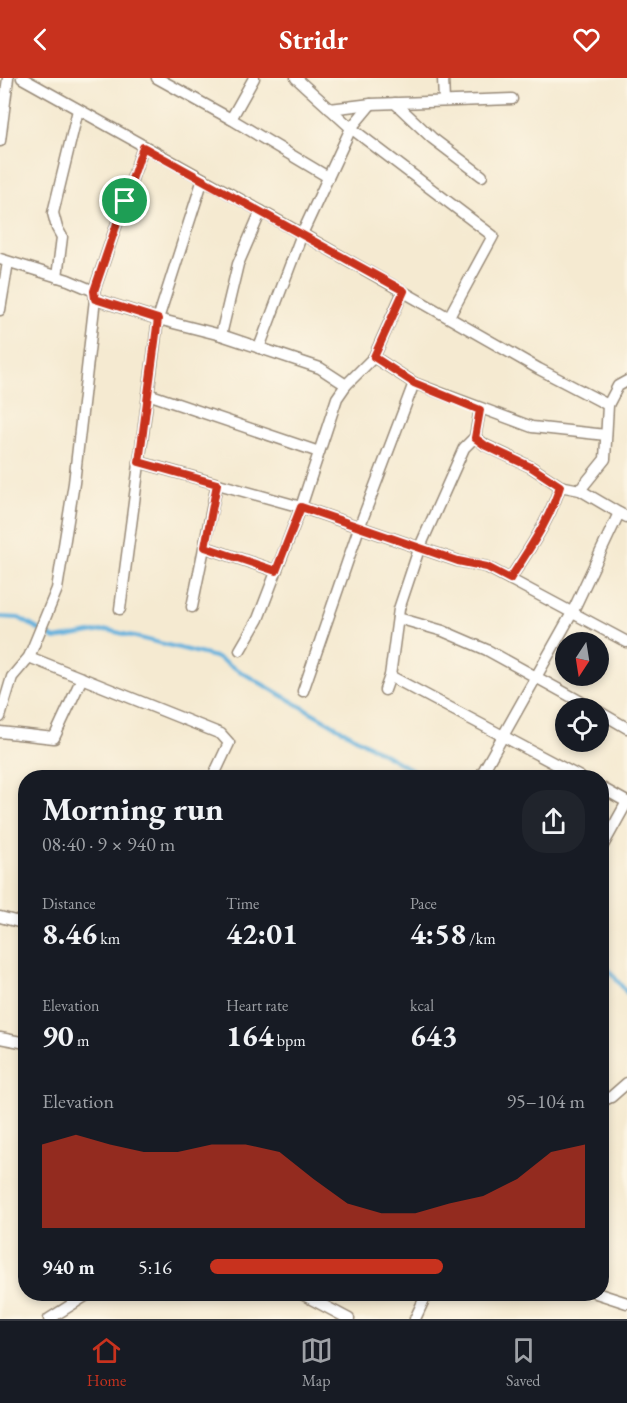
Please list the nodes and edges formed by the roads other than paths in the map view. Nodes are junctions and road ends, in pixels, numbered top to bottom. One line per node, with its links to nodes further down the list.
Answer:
1 (8, 78): 15 (street)
2 (22, 78): 12 (street)
3 (157, 78): 13 (street)
4 (254, 78): 13 (street)
5 (296, 78): 11 (street)
6 (443, 78): 8 (street)
7 (512, 99): 8 (street)
8 (444, 101): 9 (street)
9 (395, 103): 10 (street); 17 (street)
10 (371, 104): 11 (street); 14 (street)
11 (330, 109): 14 (street)
12 (78, 110): 16 (street); 23 (street)
13 (231, 119): 18 (street)
14 (351, 128): 18 (street); 27 (street)
15 (0, 141)
16 (143, 147): 19 (street); 25 (street)
17 (482, 176)
18 (328, 177): 21 (street)
19 (203, 179): 20 (street); 28 (street)
20 (261, 212): 21 (street); 29 (street)
21 (302, 234): 24 (street); 30 (street)
22 (4, 261): 23 (street); 26 (street)
23 (57, 277): 25 (street)
24 (404, 291): 27 (street); 31 (street)
25 (95, 295): 28 (street); 58 (street)
26 (0, 310)
27 (448, 317): 36 (street)
28 (158, 319): 29 (street); 35 (street)
29 (221, 335): 30 (street)
30 (259, 348): 34 (street)
31 (374, 357): 33 (street); 34 (street)
32 (627, 381): 36 (street)
33 (414, 383): 37 (street); 47 (street)
34 (346, 385): 40 (street)
35 (148, 394): 40 (street); 41 (street)
36 (608, 405): 38 (street)
37 (480, 410): 38 (street); 39 (street)
38 (606, 435): 44 (street)
39 (475, 438): 43 (street); 49 (street)
40 (319, 452): 45 (street)
41 (139, 462): 42 (street); 53 (street)
42 (217, 484): 45 (street); 48 (street)
43 (560, 486): 44 (street); 51 (street)
44 (580, 490): 46 (street)
45 (301, 507): 47 (street); 50 (street)
46 (623, 515): 54 (street)
47 (359, 528): 49 (street); 63 (street)
48 (205, 547): 50 (street); 52 (street)
49 (419, 549): 51 (street); 55 (street)
50 (276, 571): 57 (street)
51 (510, 579): 54 (street)
52 (192, 607)
53 (120, 609)
54 (572, 613): 56 (street); 60 (street)
55 (398, 618): 59 (street); 60 (street)
56 (627, 642)
57 (240, 650)
58 (29, 657): 61 (street); 65 (street)
59 (390, 676): 62 (street); 69 (street)
60 (536, 676): 64 (street); 69 (street)
61 (82, 678): 68 (street); 70 (street)
62 (386, 690)
63 (303, 691)
64 (574, 698)
65 (0, 717)
66 (609, 717): 67 (street)
67 (627, 728)
68 (0, 732)
69 (502, 736): 71 (street); 72 (street)
70 (216, 770)
71 (484, 770)
72 (567, 770)
73 (609, 792): 74 (street)
74 (627, 802): 75 (street)
75 (609, 834)
76 (0, 917): 77 (street)
77 (18, 922)
78 (0, 1038): 79 (street)
79 (18, 1041)
80 (627, 1083): 81 (street)
81 (609, 1098)
82 (609, 1297): 86 (street)
83 (77, 1301): 87 (street)
84 (315, 1301): 88 (street)
85 (423, 1301): 89 (street)
86 (627, 1303)
87 (49, 1319)
88 (349, 1319)
89 (415, 1319)

